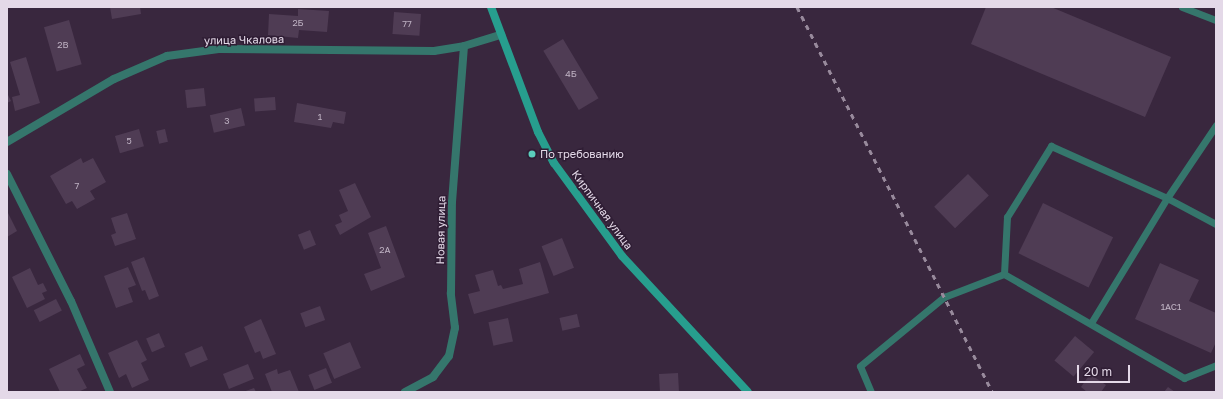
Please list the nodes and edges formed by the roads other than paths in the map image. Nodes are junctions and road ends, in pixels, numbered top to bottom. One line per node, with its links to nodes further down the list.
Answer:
1 (491, 7): 4 (street, Кирпичная улица)
2 (1182, 7): 3 (lane)
3 (1216, 20)
4 (501, 35): 5 (street, улица Чкалова); 16 (street, Кирпичная улица)
5 (464, 46): 7 (street, улица Чкалова); 15 (street, Новая улица)
6 (1216, 125): 9 (lane)
7 (7, 142)
8 (7, 174): 14 (street)
9 (1167, 198): 10 (lane); 11 (lane); 12 (lane)
10 (1216, 224)
11 (1004, 274): 12 (lane); 17 (lane)
12 (1091, 323): 13 (lane)
13 (1216, 365)
14 (110, 392)
15 (405, 392)
16 (748, 392)
17 (871, 392)

